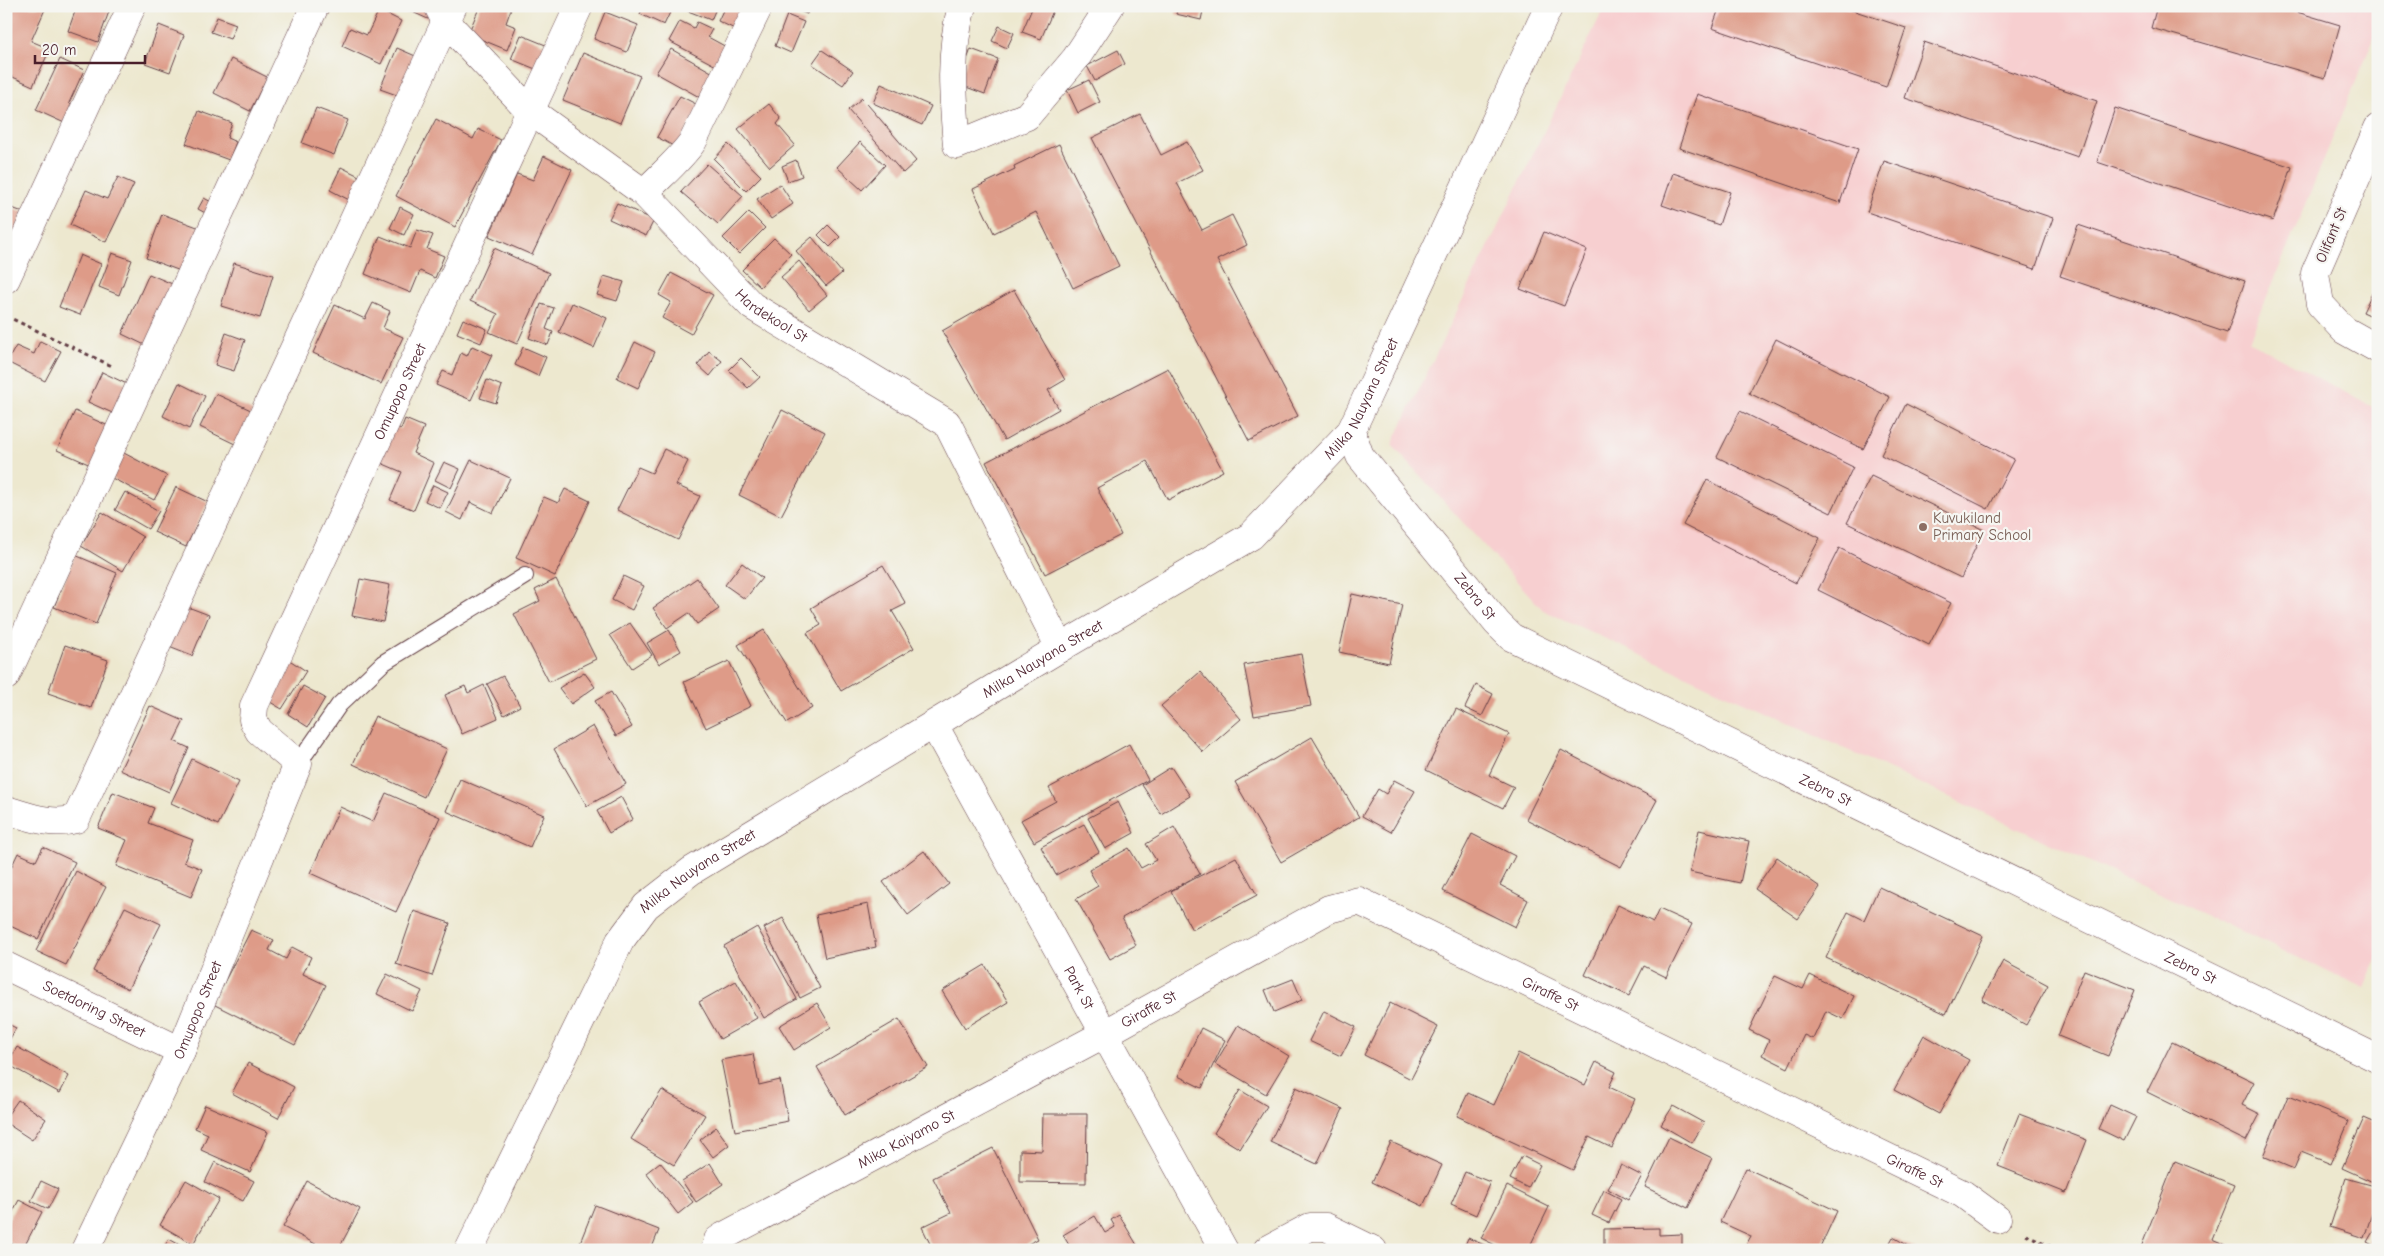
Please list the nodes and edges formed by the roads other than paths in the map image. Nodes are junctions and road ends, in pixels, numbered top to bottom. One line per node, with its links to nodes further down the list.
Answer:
1 (132, 6): 12 (street)
2 (315, 6): 17 (street)
3 (579, 6): 9 (street, Omupopo Street)
4 (759, 6): 11 (street)
5 (962, 6): 6 (street)
6 (1110, 6)
7 (1549, 6): 14 (street, Milka Nauyana Street)
8 (446, 12): 9 (street, Hardekool St); 20 (street)
9 (529, 110): 11 (street, Hardekool St); 19 (street, Omupopo Street)
10 (2378, 128): 13 (street, Olifant St)
11 (644, 193): 16 (street, Hardekool St)
12 (6, 279)
13 (2378, 349)
14 (1351, 430): 16 (street, Milka Nauyana Street); 24 (street, Zebra St)
15 (525, 576): 19 (lane, Omupopo Street)
16 (1060, 648): 18 (street, Milka Nauyana Street)
17 (6, 676)
18 (934, 726): 22 (street, Park St); 27 (street, Milka Nauyana Street)
19 (298, 764): 23 (street, Omupopo Street)
20 (6, 810)
21 (6, 966): 23 (street, Soetdoring Street)
22 (1104, 1034): 25 (street, Giraffe St); 28 (street, Mika Kaiyamo St); 29 (street, Park St)
23 (181, 1051): 26 (street, Omupopo Street)
24 (2376, 1053)
25 (1997, 1219)
26 (85, 1250)
27 (469, 1250)
28 (715, 1250)
29 (1224, 1250)
30 (1266, 1250): 31 (street)
31 (1373, 1250)

